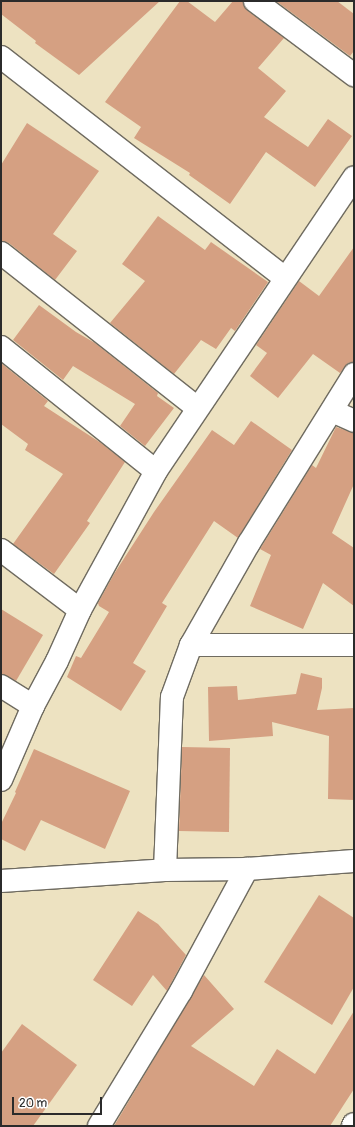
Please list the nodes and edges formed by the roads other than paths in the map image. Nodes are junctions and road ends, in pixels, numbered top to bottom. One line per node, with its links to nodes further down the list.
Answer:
1 (255, 1): 3 (street)
2 (1, 57): 6 (street)
3 (354, 75)
4 (354, 177): 6 (street)
5 (1, 253): 9 (street)
6 (285, 278): 9 (street)
7 (1, 347): 12 (street)
8 (354, 374): 10 (street)
9 (197, 408): 12 (street)
10 (332, 411): 11 (street); 15 (street)
11 (354, 421)
12 (156, 470): 14 (street)
13 (1, 550): 14 (street)
14 (80, 610): 18 (street)
15 (191, 645): 16 (street); 22 (street)
16 (354, 645)
17 (1, 686): 18 (street)
18 (33, 706): 19 (street)
19 (1, 780)
20 (354, 862): 21 (street)
21 (247, 869): 22 (street); 24 (street)
22 (165, 870): 23 (street)
23 (1, 881)
24 (99, 1126)

